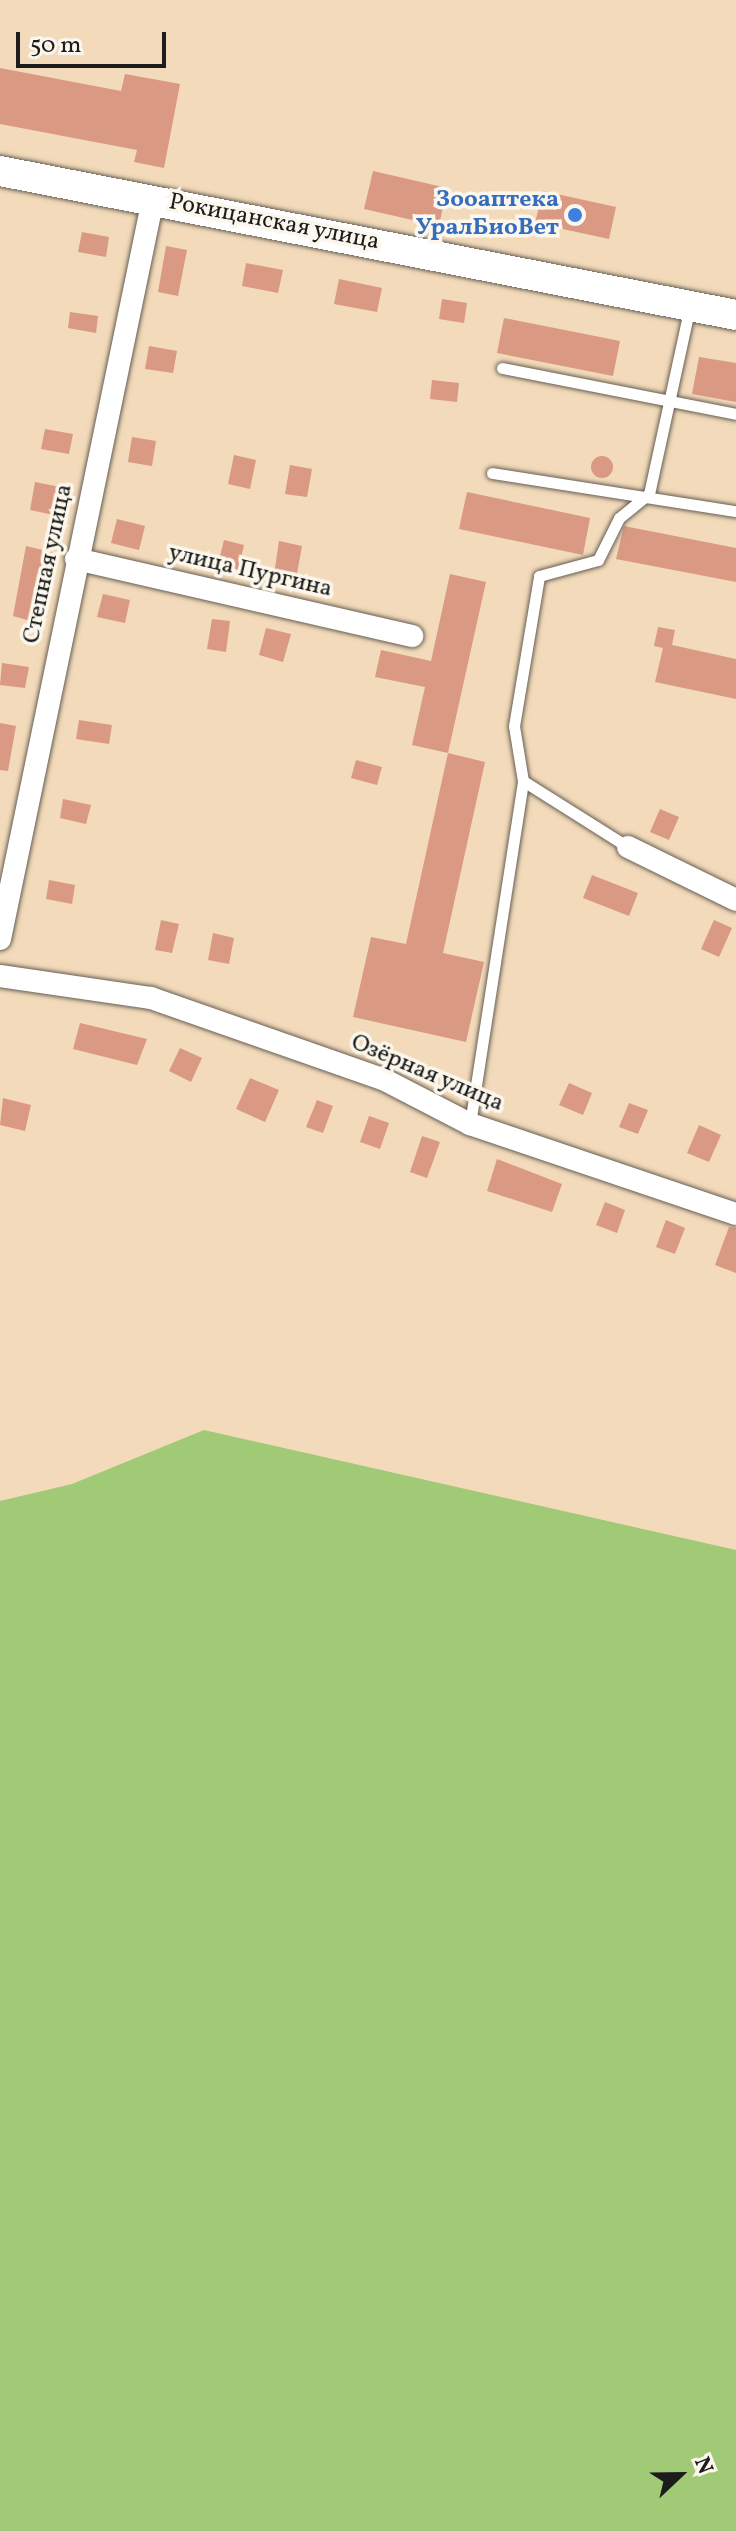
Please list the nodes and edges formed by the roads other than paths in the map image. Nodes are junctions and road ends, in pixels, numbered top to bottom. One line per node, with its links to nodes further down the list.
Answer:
1 (0, 171): 2 (street, Рокицанская улица)
2 (153, 199): 3 (street, Рокицанская улица); 11 (street, Степная улица)
3 (690, 306): 4 (street, Рокицанская улица); 6 (lane)
4 (736, 315)
5 (502, 368): 6 (lane)
6 (671, 399): 7 (lane); 9 (lane)
7 (736, 414)
8 (492, 473): 9 (lane)
9 (649, 494): 10 (lane); 13 (lane)
10 (736, 511)
11 (76, 559): 12 (street, улица Пургина); 16 (street, Степная улица)
12 (412, 636)
13 (523, 781): 14 (lane); 18 (lane)
14 (628, 847): 15 (street)
15 (736, 900)
16 (0, 939)
17 (0, 976): 18 (street, Озёрная улица)
18 (470, 1124): 19 (street, Озёрная улица)
19 (736, 1214)

